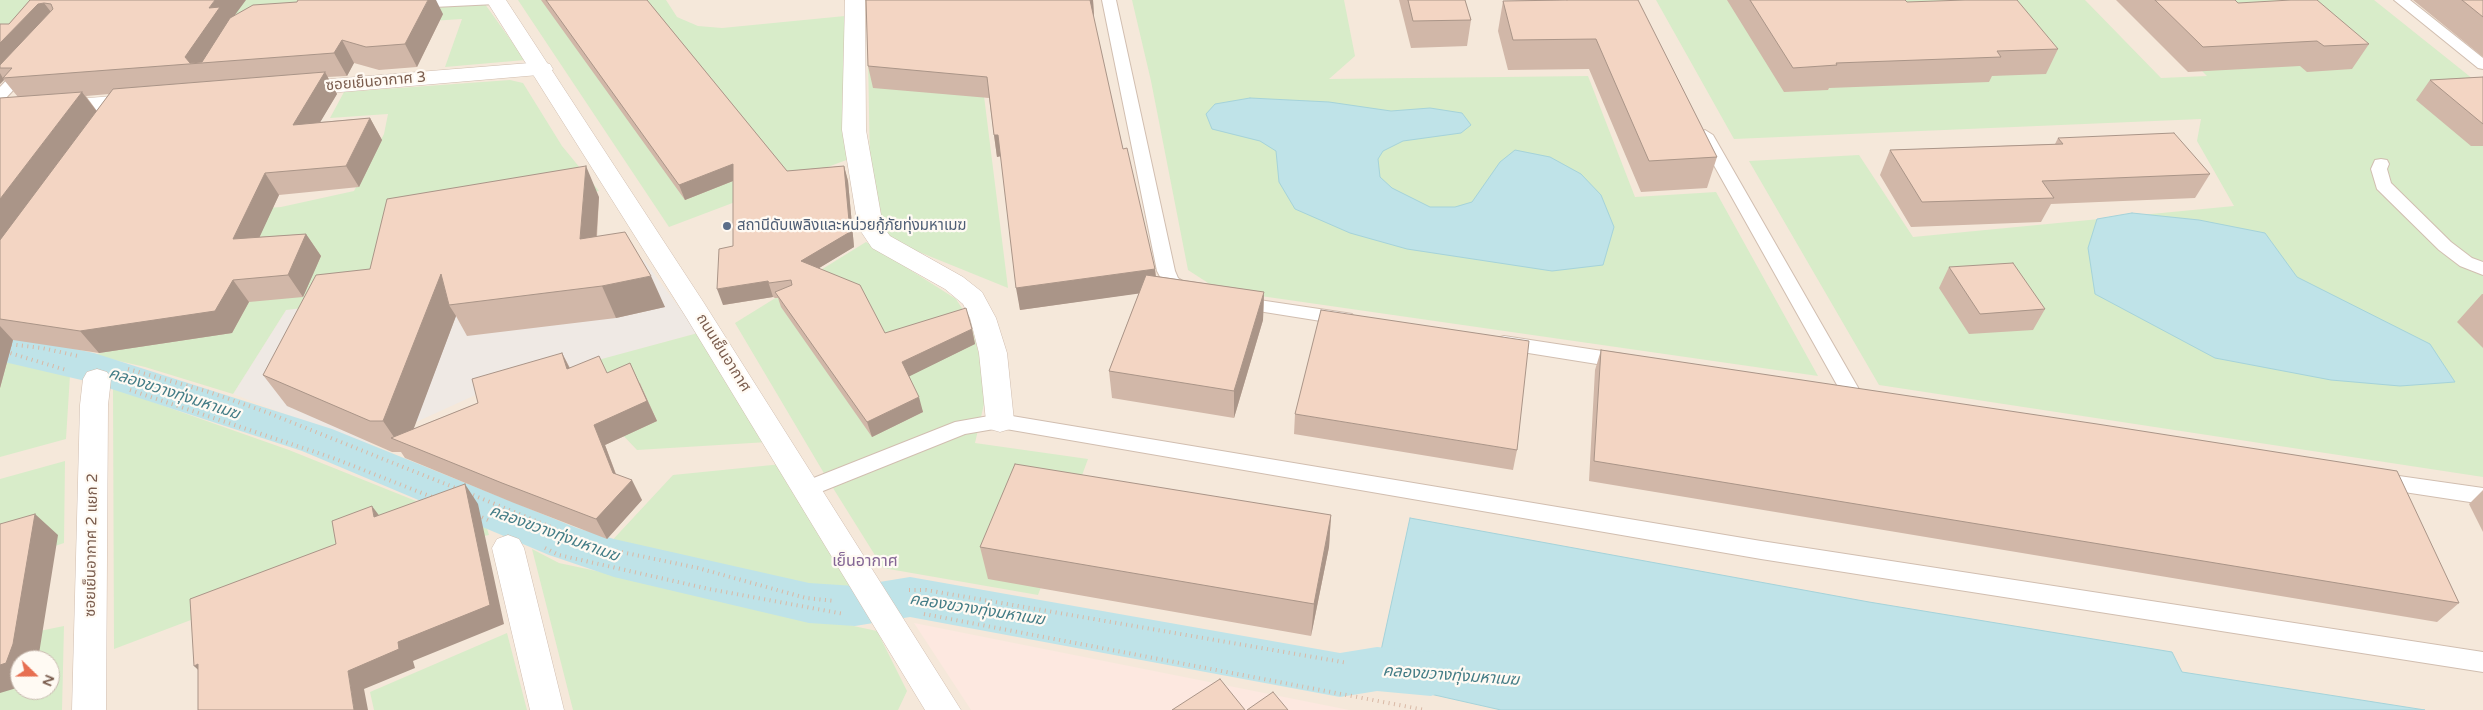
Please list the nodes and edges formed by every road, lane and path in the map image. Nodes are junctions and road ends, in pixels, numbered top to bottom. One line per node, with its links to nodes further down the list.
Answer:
1 (496, 0): 5 (lane); 8 (street, ถนนเย็นอากาศ)
2 (855, 0): 28 (street)
3 (1109, 0): 18 (lane)
4 (2401, 0): 7 (lane)
5 (400, 4)
6 (34, 60): 10 (lane)
7 (2483, 65)
8 (542, 69): 9 (street, ซอยเย็นอากาศ 3); 30 (street, ถนนเย็นอากาศ)
9 (277, 90)
10 (0, 96)
11 (159, 99): 12 (street)
12 (120, 102): 13 (street); 15 (street)
13 (0, 112)
14 (1700, 124): 27 (lane)
15 (103, 126)
16 (2381, 164): 17 (lane)
17 (2483, 270)
18 (1206, 298)
19 (1225, 301): 20 (lane)
20 (1362, 322)
21 (1489, 341): 24 (lane)
22 (0, 343): 25 (path)
23 (0, 350): 25 (path)
24 (1637, 363)
25 (102, 368): 32 (path); 36 (path); 40 (street, ซอยเย็นอากาศ 2 แยก 2)
26 (1833, 393): 27 (lane)
27 (1862, 398)
28 (1000, 421): 30 (lane); 37 (lane)
29 (2365, 479): 31 (lane)
30 (808, 488): 36 (street, ถนนเย็นอากาศ)
31 (2483, 496)
32 (441, 501)
33 (468, 512): 34 (path)
34 (501, 535): 41 (street)
35 (543, 547): 36 (path)
36 (877, 605): 38 (path); 39 (street, ถนนเย็นอากาศ); 42 (path)
37 (2483, 662)
38 (1348, 663)
39 (940, 709)
40 (89, 710)
41 (547, 710)
42 (1425, 710)

